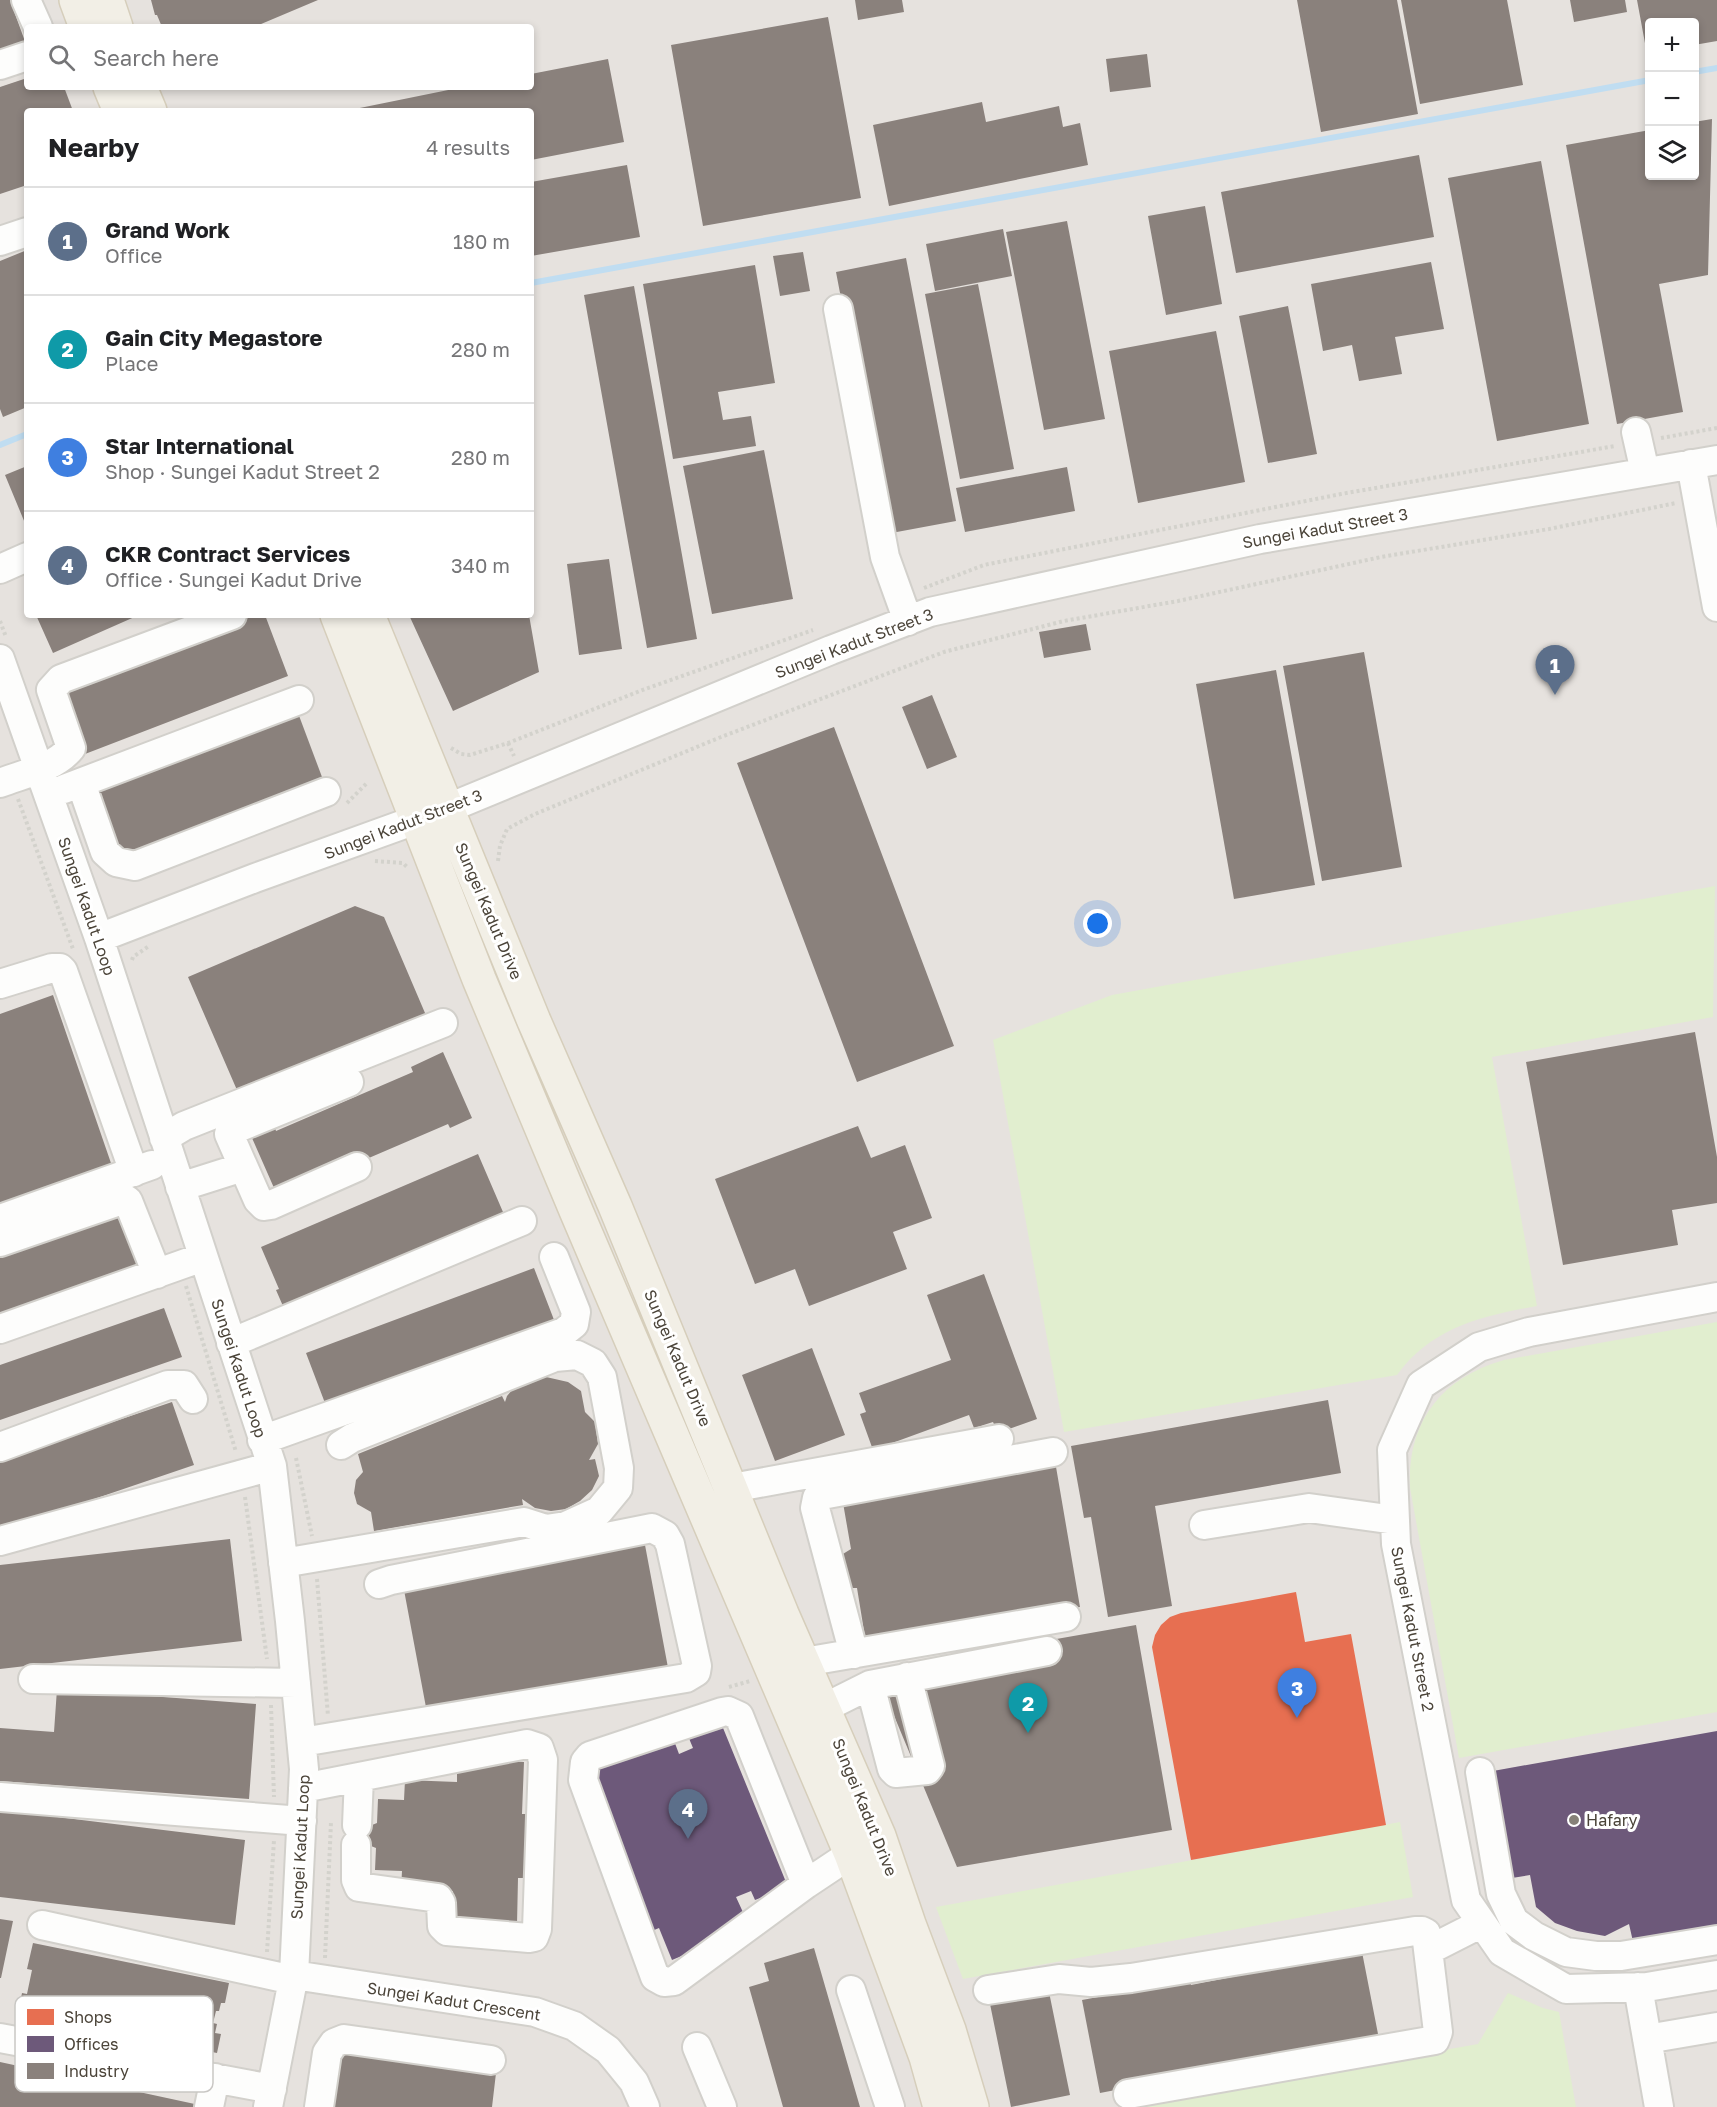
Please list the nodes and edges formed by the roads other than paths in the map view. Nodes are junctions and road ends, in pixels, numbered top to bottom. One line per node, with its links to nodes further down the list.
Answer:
1 (26, 0): 4 (street)
2 (76, 0): 5 (main road)
3 (107, 0): 6 (main road)
4 (37, 24)
5 (85, 24)
6 (115, 24)
7 (24, 57): 8 (street)
8 (0, 65)
9 (111, 90): 11 (main road)
10 (141, 90): 12 (main road)
11 (119, 108)
12 (149, 108)
13 (24, 233): 14 (street)
14 (0, 241)
15 (838, 309): 25 (street)
16 (1636, 432): 18 (street)
17 (1704, 462): 18 (street, Sungei Kadut Street 3); 21 (street)
18 (1645, 472): 25 (street, Sungei Kadut Street 3)
19 (24, 558): 20 (street)
20 (0, 569)
21 (1717, 607)
22 (224, 618): 29 (street)
23 (338, 618): 32 (main road, Sungei Kadut Drive)
24 (369, 618): 32 (main road, Sungei Kadut Drive)
25 (908, 621): 32 (street, Sungei Kadut Street 3)
26 (4, 650): 29 (street, Sungei Kadut Loop)
27 (299, 700): 30 (street)
28 (5, 781): 29 (street)
29 (43, 782): 30 (street); 33 (street, Sungei Kadut Loop)
30 (81, 783): 31 (street)
31 (332, 800)
32 (432, 814): 33 (street, Sungei Kadut Street 3); 57 (main road, Sungei Kadut Drive); 78 (main road, Sungei Kadut Drive)
33 (99, 938): 37 (street, Sungei Kadut Loop)
34 (0, 984): 40 (street)
35 (444, 1023): 37 (street)
36 (349, 1082): 38 (street)
37 (167, 1148): 40 (street); 41 (street, Sungei Kadut Loop)
38 (243, 1167): 39 (street); 41 (street)
39 (357, 1167)
40 (134, 1172): 42 (street)
41 (180, 1187): 46 (street, Sungei Kadut Loop)
42 (0, 1219)
43 (522, 1221): 49 (street)
44 (0, 1242): 46 (street)
45 (554, 1257): 52 (street)
46 (180, 1266): 48 (street); 49 (street, Sungei Kadut Loop)
47 (1717, 1297): 58 (street, Sungei Kadut Street 2)
48 (0, 1329)
49 (231, 1343): 52 (street, Sungei Kadut Loop)
50 (193, 1399): 54 (street)
51 (999, 1439): 57 (street)
52 (262, 1440): 56 (street, Sungei Kadut Loop)
53 (341, 1445): 61 (street)
54 (0, 1447)
55 (1053, 1452): 65 (street)
56 (272, 1466): 60 (street); 61 (street, Sungei Kadut Loop)
57 (732, 1488): 66 (main road, Sungei Kadut Drive)
58 (1395, 1520): 59 (street); 80 (street, Sungei Kadut Street 2)
59 (1204, 1525)
60 (0, 1541)
61 (283, 1563): 69 (street, Sungei Kadut Loop)
62 (379, 1584): 72 (street)
63 (1066, 1617): 65 (street)
64 (1047, 1651): 67 (street)
65 (854, 1654): 66 (street)
66 (804, 1662): 71 (main road, Sungei Kadut Drive)
67 (907, 1677): 70 (street); 70 (street)
68 (33, 1679): 69 (street)
69 (283, 1683): 72 (street, Sungei Kadut Loop)
70 (870, 1685): 71 (street)
71 (824, 1708): 106 (main road, Sungei Kadut Drive)
72 (302, 1742): 75 (street, Sungei Kadut Loop)
73 (1480, 1772): 82 (street)
74 (359, 1777): 74 (street); 75 (street)
75 (303, 1788): 77 (street, Sungei Kadut Loop)
76 (0, 1797): 77 (street)
77 (288, 1820): 85 (street, Sungei Kadut Loop)
78 (851, 1854): 79 (street); 105 (main road, Sungei Kadut Drive)
79 (806, 1884): 79 (street)
80 (1482, 1923): 83 (street); 86 (street, Sungei Kadut Street 2)
81 (42, 1925): 85 (street, Sungei Kadut Crescent)
82 (1705, 1942): 84 (street)
83 (1429, 1950): 88 (street); 98 (street)
84 (1709, 1976): 86 (street, Sungei Kadut Street 2)
85 (293, 1977): 99 (street, Sungei Kadut Loop); 102 (street, Sungei Kadut Crescent)
86 (1638, 1987): 91 (street)
87 (851, 1990): 104 (street)
88 (988, 1990)
89 (1717, 2027): 91 (street)
90 (0, 2038): 92 (street)
91 (1647, 2039): 107 (street)
92 (15, 2041)
93 (697, 2047): 103 (street)
94 (491, 2060): 101 (street)
95 (215, 2078): 96 (street); 99 (street)
96 (213, 2088)
97 (212, 2092): 100 (street)
98 (1128, 2094)
99 (270, 2098)
100 (209, 2107)
101 (319, 2107)
102 (645, 2107)
103 (722, 2107)
104 (890, 2107)
105 (940, 2107)
106 (972, 2107)
107 (1659, 2107)

